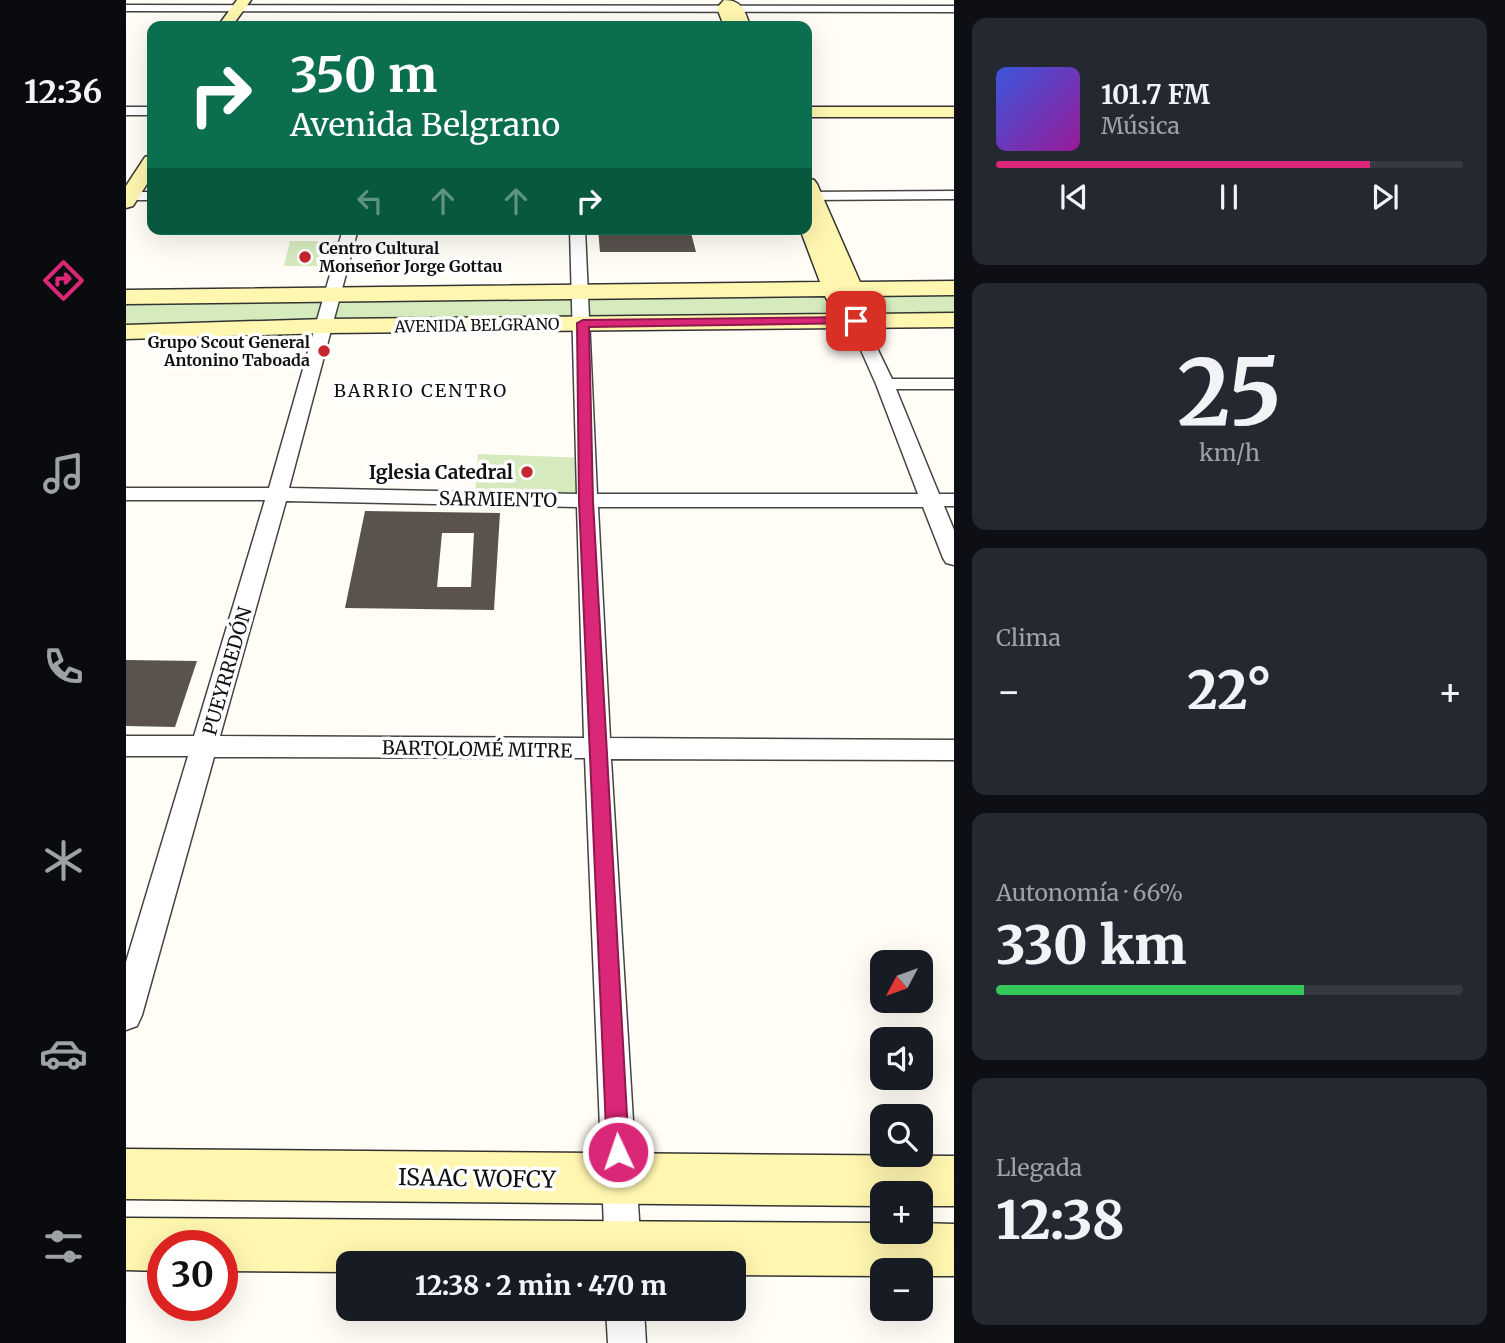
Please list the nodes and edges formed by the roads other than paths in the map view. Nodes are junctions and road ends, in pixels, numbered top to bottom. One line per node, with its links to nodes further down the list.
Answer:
1 (241, 4): 4 (street); 5 (street); 8 (street); 9 (street)
2 (881, 4): 3 (street); 7 (street)
3 (729, 5): 6 (street); 10 (street)
4 (126, 8)
5 (409, 8): 6 (street)
6 (566, 9)
7 (954, 9)
8 (229, 21)
9 (240, 21)
10 (740, 21)
11 (812, 103): 12 (street)
12 (954, 103)
13 (126, 104): 14 (street)
14 (147, 104)
15 (126, 111): 16 (street)
16 (147, 111)
17 (812, 112): 18 (street)
18 (954, 112)
19 (147, 151): 22 (street)
20 (147, 168): 22 (street)
21 (812, 192): 23 (street)
22 (127, 194): 24 (street)
23 (954, 195)
24 (147, 196)
25 (812, 203): 30 (street)
26 (812, 229): 30 (street)
27 (350, 235): 33 (street, PUEYRREDÓN)
28 (577, 235): 31 (street)
29 (954, 288): 30 (street, AVENIDA BELGRANO)
30 (843, 290): 31 (street, AVENIDA BELGRANO); 35 (street)
31 (582, 293): 33 (street, AVENIDA BELGRANO); 36 (street)
32 (126, 297): 33 (street, AVENIDA BELGRANO)
33 (334, 297): 37 (street, PUEYRREDÓN)
34 (954, 320): 35 (street, AVENIDA BELGRANO)
35 (856, 321): 36 (street, AVENIDA BELGRANO); 39 (street)
36 (583, 323): 37 (street, AVENIDA BELGRANO); 45 (street)
37 (326, 326): 38 (street, AVENIDA BELGRANO); 42 (street, PUEYRREDÓN)
38 (126, 332)
39 (885, 384): 40 (street); 43 (street)
40 (954, 384)
41 (126, 494): 42 (street, SARMIENTO)
42 (277, 494): 45 (street, SARMIENTO); 48 (street, PUEYRREDÓN)
43 (930, 500): 44 (street, SARMIENTO); 45 (street, SARMIENTO); 46 (street)
44 (954, 500)
45 (586, 501): 49 (street)
46 (954, 558)
47 (126, 746): 48 (street, BARTOLOMÉ MITRE)
48 (205, 746): 49 (street, BARTOLOMÉ MITRE); 51 (street, PUEYRREDÓN)
49 (597, 750): 50 (street, BARTOLOMÉ MITRE); 53 (street)
50 (954, 750)
51 (126, 1015)
52 (126, 1174): 53 (street, ISAAC WOFCY)
53 (620, 1179): 54 (street, ISAAC WOFCY); 58 (street)
54 (954, 1181)
55 (126, 1244): 57 (street)
56 (954, 1250): 59 (street)
57 (442, 1251)
58 (623, 1251)
59 (746, 1253)
60 (626, 1321): 61 (street)
61 (627, 1343)

